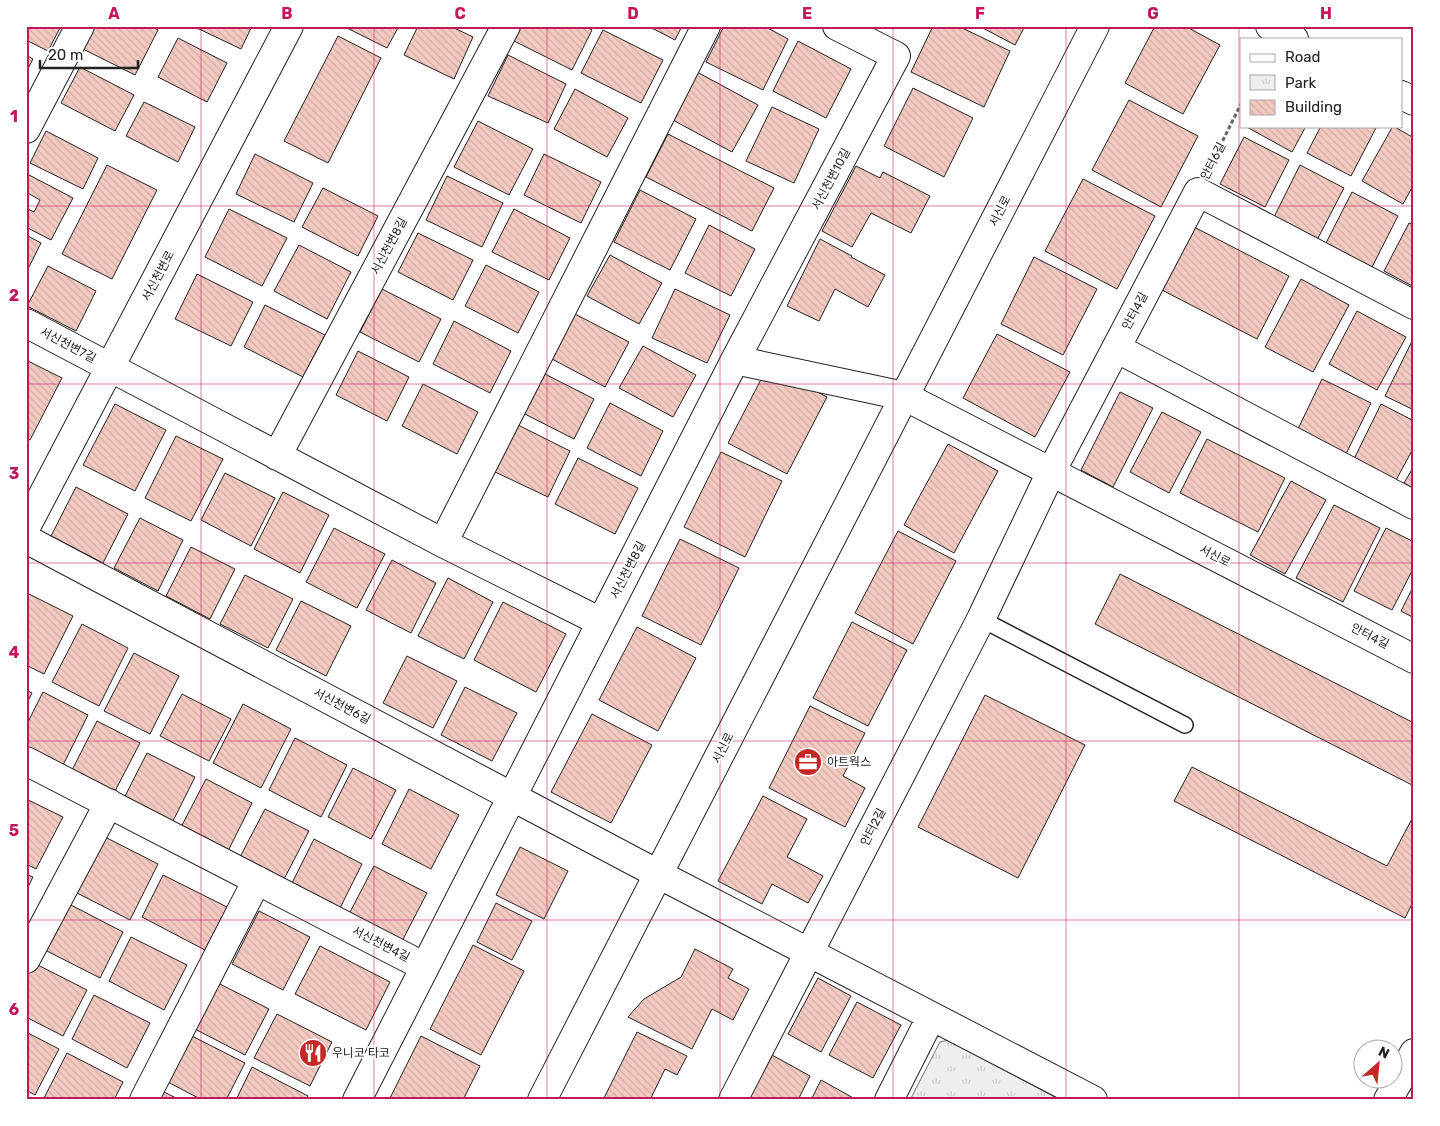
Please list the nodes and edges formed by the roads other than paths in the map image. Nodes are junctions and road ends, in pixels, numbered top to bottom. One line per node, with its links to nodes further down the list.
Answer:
1 (80, 26): 11 (street)
2 (289, 26): 16 (street, 서신천변로)
3 (506, 26): 18 (street, 서신천변8길)
4 (706, 26): 23 (street)
5 (837, 26): 15 (street, 서신천변10길)
6 (1095, 26): 17 (street, 서신로)
7 (1270, 26): 8 (street)
8 (1292, 38)
9 (1402, 95): 10 (street)
10 (1414, 101)
11 (26, 128)
12 (1414, 305): 14 (street, 안터4길)
13 (26, 323): 16 (street, 서신천변7길)
14 (1116, 348): 19 (street, 안터4길); 20 (street)
15 (735, 360): 17 (street); 26 (street, 서신천변8길)
16 (110, 368): 18 (street); 21 (street, 서신천변로)
17 (904, 396): 19 (street, 서신로); 32 (street, 서신로)
18 (277, 456): 23 (street)
19 (1051, 472): 24 (street, 서신로); 25 (street)
20 (1414, 505)
21 (26, 527)
22 (26, 539): 30 (street, 서신천변6길)
23 (443, 543): 26 (street)
24 (1325, 613): 27 (street, 안터4길)
25 (980, 619): 28 (lane); 34 (street, 안터2길)
26 (601, 622): 30 (street, 서신천변8길)
27 (1414, 659)
28 (1185, 725)
29 (26, 761): 31 (street, 서신천변4길)
30 (512, 796): 32 (street, 서신천변6길); 36 (street, 서신천변8길)
31 (109, 804): 33 (street, 서신천변4길); 35 (street)
32 (658, 874): 34 (street); 41 (street, 서신로)
33 (257, 880): 36 (street, 서신천변4길); 39 (street)
34 (809, 953): 37 (street); 42 (street, 안터2길)
35 (26, 959)
36 (425, 967): 40 (street, 서신천변4길)
37 (931, 1017): 43 (street); 44 (street)
38 (1414, 1054): 45 (street)
39 (144, 1100)
40 (357, 1100)
41 (542, 1100)
42 (733, 1100)
43 (889, 1100)
44 (1093, 1100)
45 (1388, 1100)

